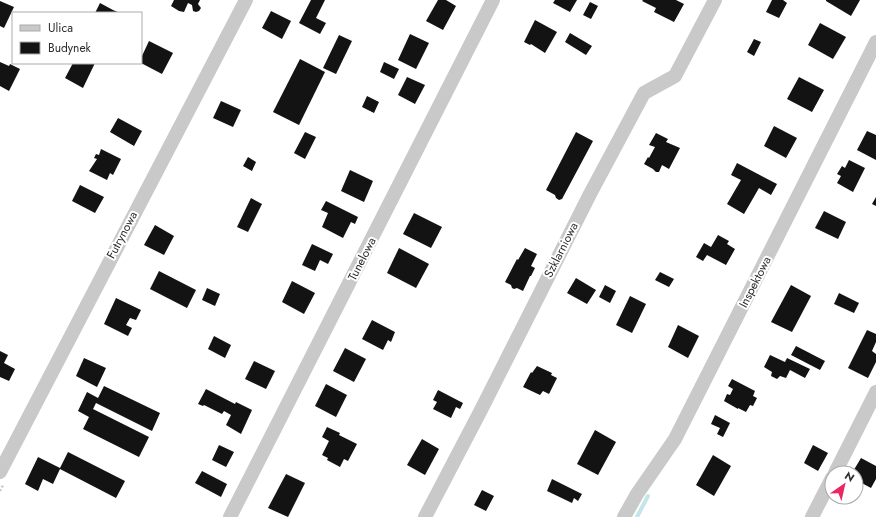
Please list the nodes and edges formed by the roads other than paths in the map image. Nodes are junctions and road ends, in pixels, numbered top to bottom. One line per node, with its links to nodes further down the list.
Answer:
1 (246, 0): 7 (street, Futrynowa)
2 (493, 0): 9 (street, Tunelowa)
3 (715, 0): 10 (street, Szklarniowa)
4 (876, 42): 11 (street, Inspektowa)
5 (876, 392): 6 (street)
6 (839, 465)
7 (0, 472)
8 (824, 494): 12 (street)
9 (230, 517)
10 (425, 517)
11 (624, 517)
12 (812, 517)

